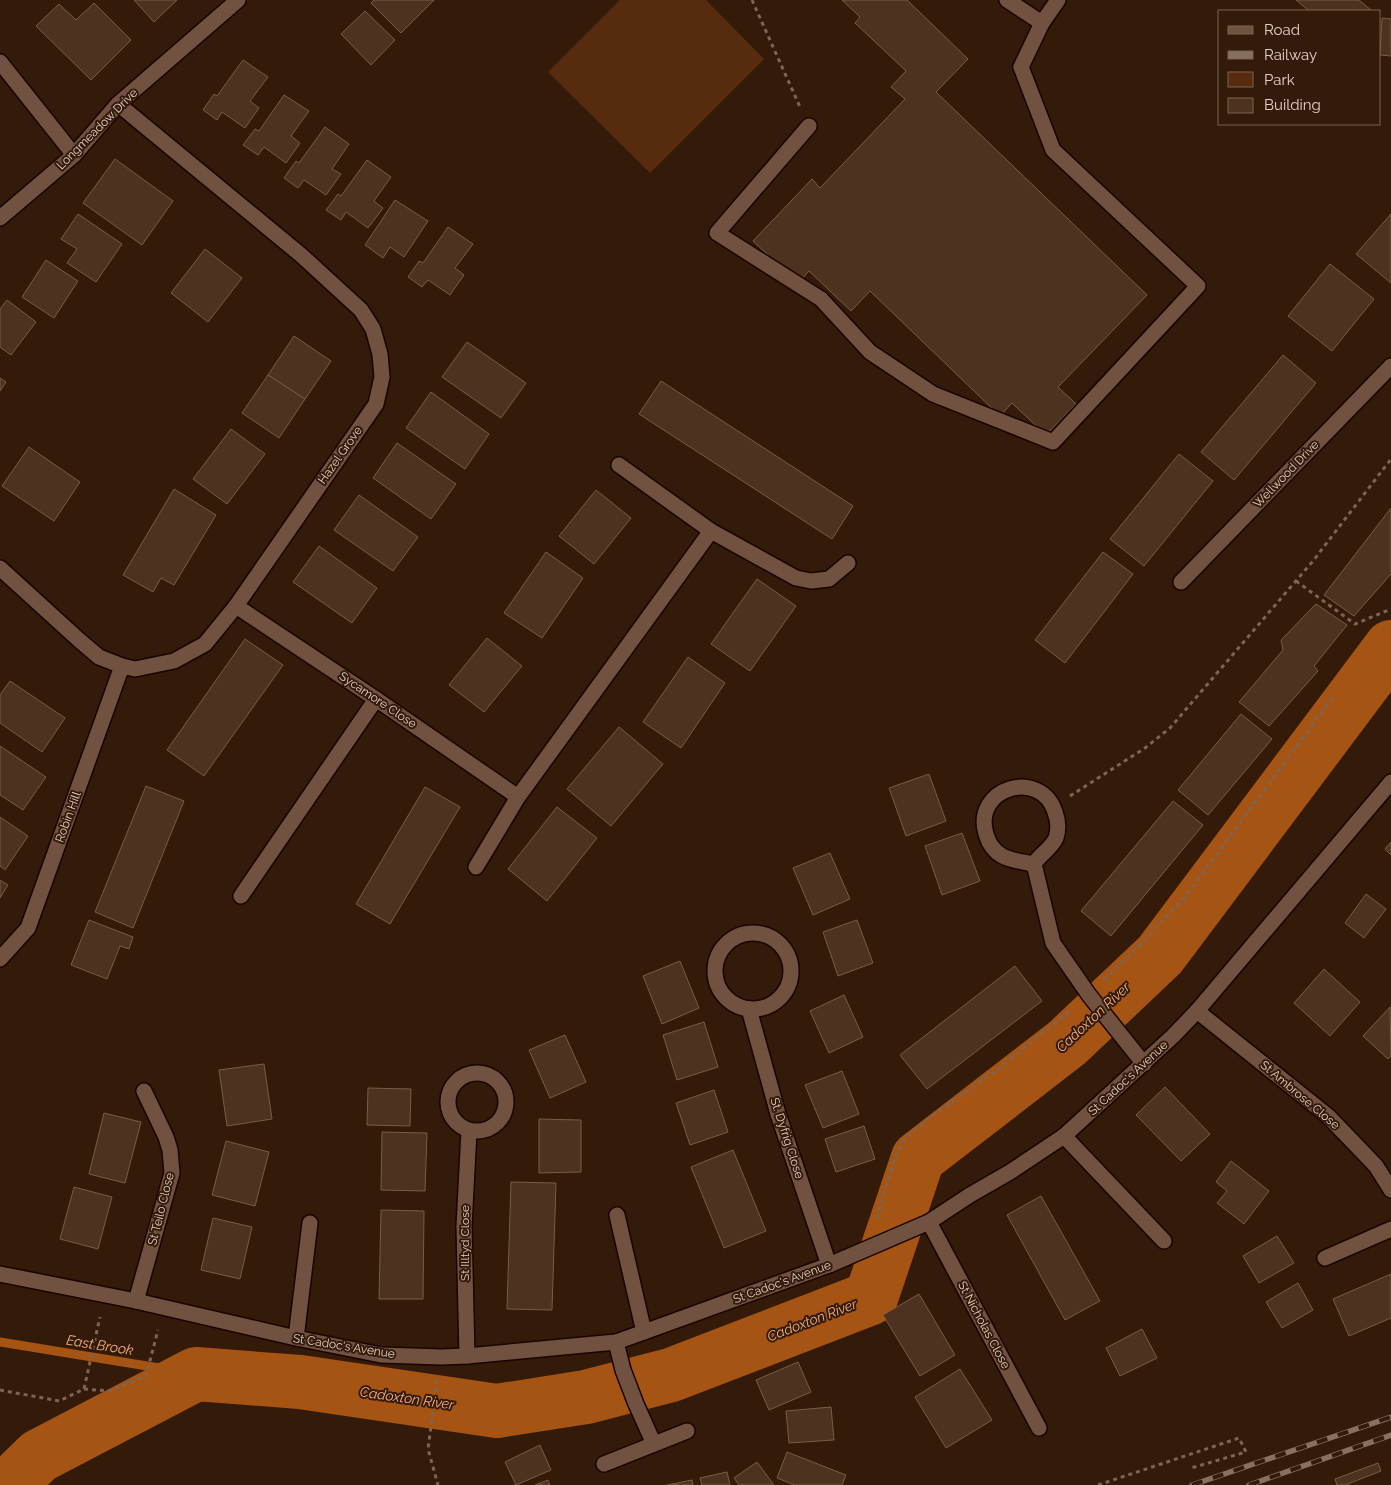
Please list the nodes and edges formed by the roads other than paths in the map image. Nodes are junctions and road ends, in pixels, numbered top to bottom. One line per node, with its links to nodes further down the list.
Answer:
1 (238, 0): 6 (street, Longmeadow Drive)
2 (1007, 0): 4 (street)
3 (1058, 0): 4 (street)
4 (1042, 23): 7 (street)
5 (0, 62): 8 (street)
6 (118, 104): 8 (street, Longmeadow Drive); 16 (street, Hazel Grove)
7 (809, 126)
8 (74, 155): 9 (street, Longmeadow Drive)
9 (0, 218)
10 (1391, 366): 15 (street, Wellwood Drive)
11 (619, 465): 12 (street)
12 (711, 531): 13 (street); 20 (street)
13 (848, 562)
14 (0, 568): 17 (street, Hazel Grove)
15 (1181, 582)
16 (236, 606): 17 (street, Hazel Grove); 18 (street, Sycamore Close)
17 (122, 666): 24 (street, Robin Hill)
18 (376, 699): 20 (street, Sycamore Close); 23 (street)
19 (1391, 782): 26 (street, St Cadoc's Avenue)
20 (518, 796): 22 (street)
21 (1034, 864): 21 (street); 27 (street)
22 (476, 867)
23 (241, 896)
24 (0, 959)
25 (749, 1009): 25 (street); 38 (street, St. Dyfrig Close)
26 (1197, 1011): 27 (street, St Cadoc's Avenue); 31 (street, St Ambrose Close)
27 (1144, 1064): 30 (street, St Cadoc's Avenue)
28 (144, 1091): 40 (street, St Teilo Close)
29 (469, 1131): 44 (street, St Illtyd Close)
30 (1064, 1136): 33 (street, St Cadoc's Avenue); 36 (street)
31 (1391, 1190)
32 (617, 1215): 41 (street)
33 (930, 1222): 38 (street, St Cadoc's Avenue); 45 (street, St Nicholas Close)
34 (310, 1223): 42 (street)
35 (1391, 1229): 37 (street)
36 (1164, 1241)
37 (1325, 1258)
38 (829, 1265): 41 (street, St Cadoc's Avenue)
39 (0, 1274): 40 (street, St Cadoc's Avenue)
40 (136, 1301): 42 (street, St Cadoc's Avenue)
41 (644, 1332): 43 (street, St Cadoc's Avenue)
42 (296, 1338): 44 (street, St Cadoc's Avenue)
43 (616, 1342): 44 (street, St Cadoc's Avenue); 47 (street)
44 (467, 1356)
45 (1039, 1428)
46 (687, 1431): 47 (street)
47 (654, 1444): 48 (street)
48 (604, 1464)

